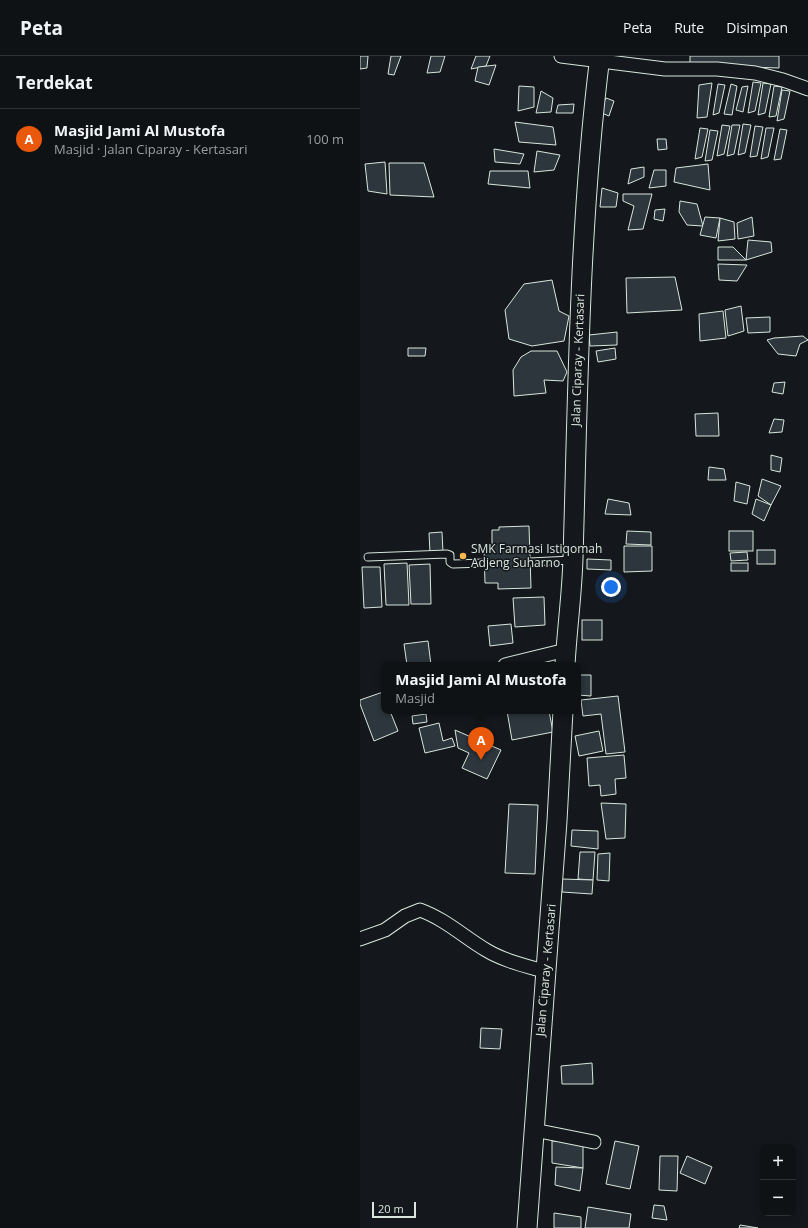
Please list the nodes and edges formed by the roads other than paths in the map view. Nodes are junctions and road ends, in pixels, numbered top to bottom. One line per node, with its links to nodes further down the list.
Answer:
1 (560, 56): 2 (street)
2 (599, 59): 3 (street); 5 (main road, Jalan Ciparay - Kertasari)
3 (808, 89)
4 (368, 557): 7 (lane)
5 (573, 560): 6 (lane); 8 (main road, Jalan Ciparay - Kertasari)
6 (530, 562)
7 (485, 563)
8 (566, 657): 9 (street)
9 (528, 662)
10 (563, 714): 12 (main road, Jalan Ciparay - Kertasari)
11 (360, 939): 12 (street)
12 (547, 972): 13 (main road, Jalan Ciparay - Kertasari)
13 (534, 1130): 14 (street); 15 (main road, Jalan Ciparay - Kertasari)
14 (594, 1142)
15 (527, 1228)

